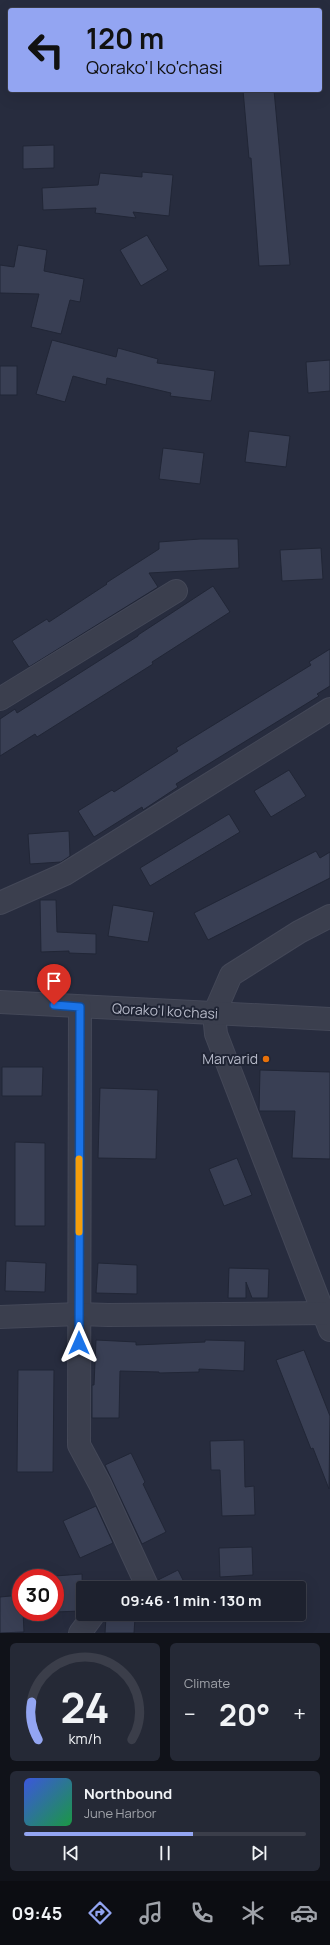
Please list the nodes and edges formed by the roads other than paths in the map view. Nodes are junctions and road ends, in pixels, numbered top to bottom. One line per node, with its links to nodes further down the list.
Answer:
1 (176, 591): 2 (street)
2 (0, 699)
3 (330, 709): 4 (street)
4 (0, 903)
5 (330, 916): 8 (street)
6 (0, 1002): 7 (street, Qorako'l ko'chasi)
7 (80, 1007): 8 (street, Qorako'l ko'chasi); 10 (street)
8 (214, 1014): 9 (street, Qorako'l ko'chasi); 12 (street)
9 (330, 1019)
10 (79, 1314): 11 (street); 12 (street); 13 (street)
11 (0, 1317)
12 (328, 1318)
13 (145, 1581)
14 (89, 1621): 15 (street)
15 (80, 1633)

